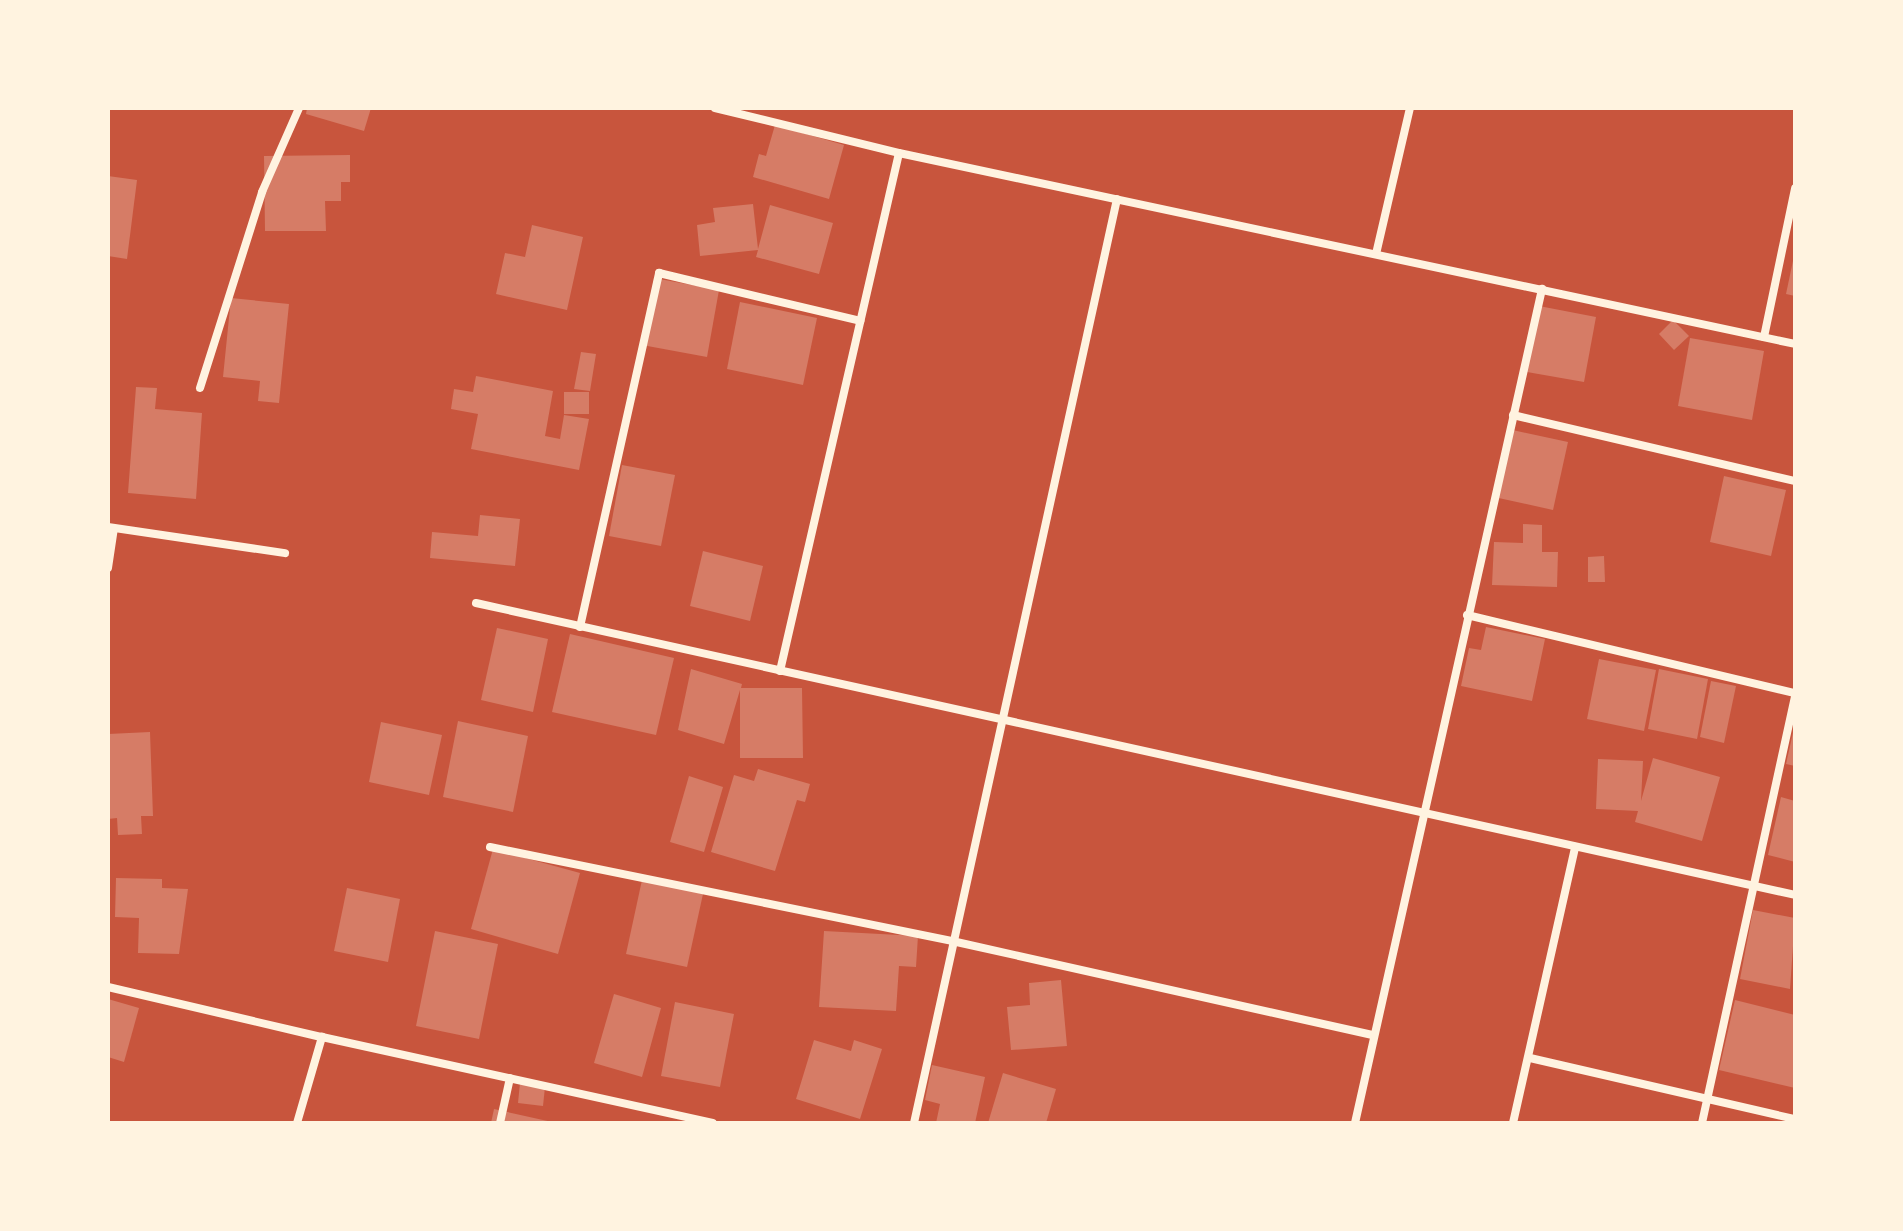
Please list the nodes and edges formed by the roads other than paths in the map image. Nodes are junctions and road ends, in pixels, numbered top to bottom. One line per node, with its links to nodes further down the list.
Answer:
1 (299, 108): 12 (street)
2 (715, 108): 4 (street)
3 (1410, 108): 7 (street)
4 (899, 153): 6 (street); 9 (street)
5 (1795, 188): 10 (street)
6 (1117, 199): 7 (street); 23 (street)
7 (1376, 254): 8 (street)
8 (1542, 289): 10 (street); 13 (street)
9 (860, 321): 20 (street); 21 (street)
10 (1764, 337): 11 (street)
11 (1795, 344)
12 (200, 388)
13 (1513, 415): 14 (street); 19 (street)
14 (1795, 481)
15 (111, 527): 16 (street); 17 (street)
16 (285, 553)
17 (108, 568)
18 (476, 603): 20 (street)
19 (1467, 615): 22 (street); 24 (street)
20 (580, 627): 21 (street)
21 (780, 671): 23 (street)
22 (1795, 694): 27 (street)
23 (999, 721): 24 (street); 29 (street)
24 (1422, 814): 26 (street); 31 (street)
25 (490, 847): 29 (street)
26 (1575, 847): 27 (street); 33 (street)
27 (1755, 886): 28 (street); 35 (street)
28 (1795, 895)
29 (952, 941): 31 (street); 40 (street)
30 (108, 987): 32 (street)
31 (1374, 1035): 41 (street)
32 (322, 1037): 34 (street); 37 (street)
33 (1530, 1058): 35 (street); 42 (street)
34 (510, 1078): 38 (street); 39 (street)
35 (1708, 1099): 36 (street); 43 (street)
36 (1795, 1119)
37 (297, 1123)
38 (500, 1123)
39 (709, 1123)
40 (914, 1123)
41 (1355, 1123)
42 (1513, 1123)
43 (1702, 1123)

